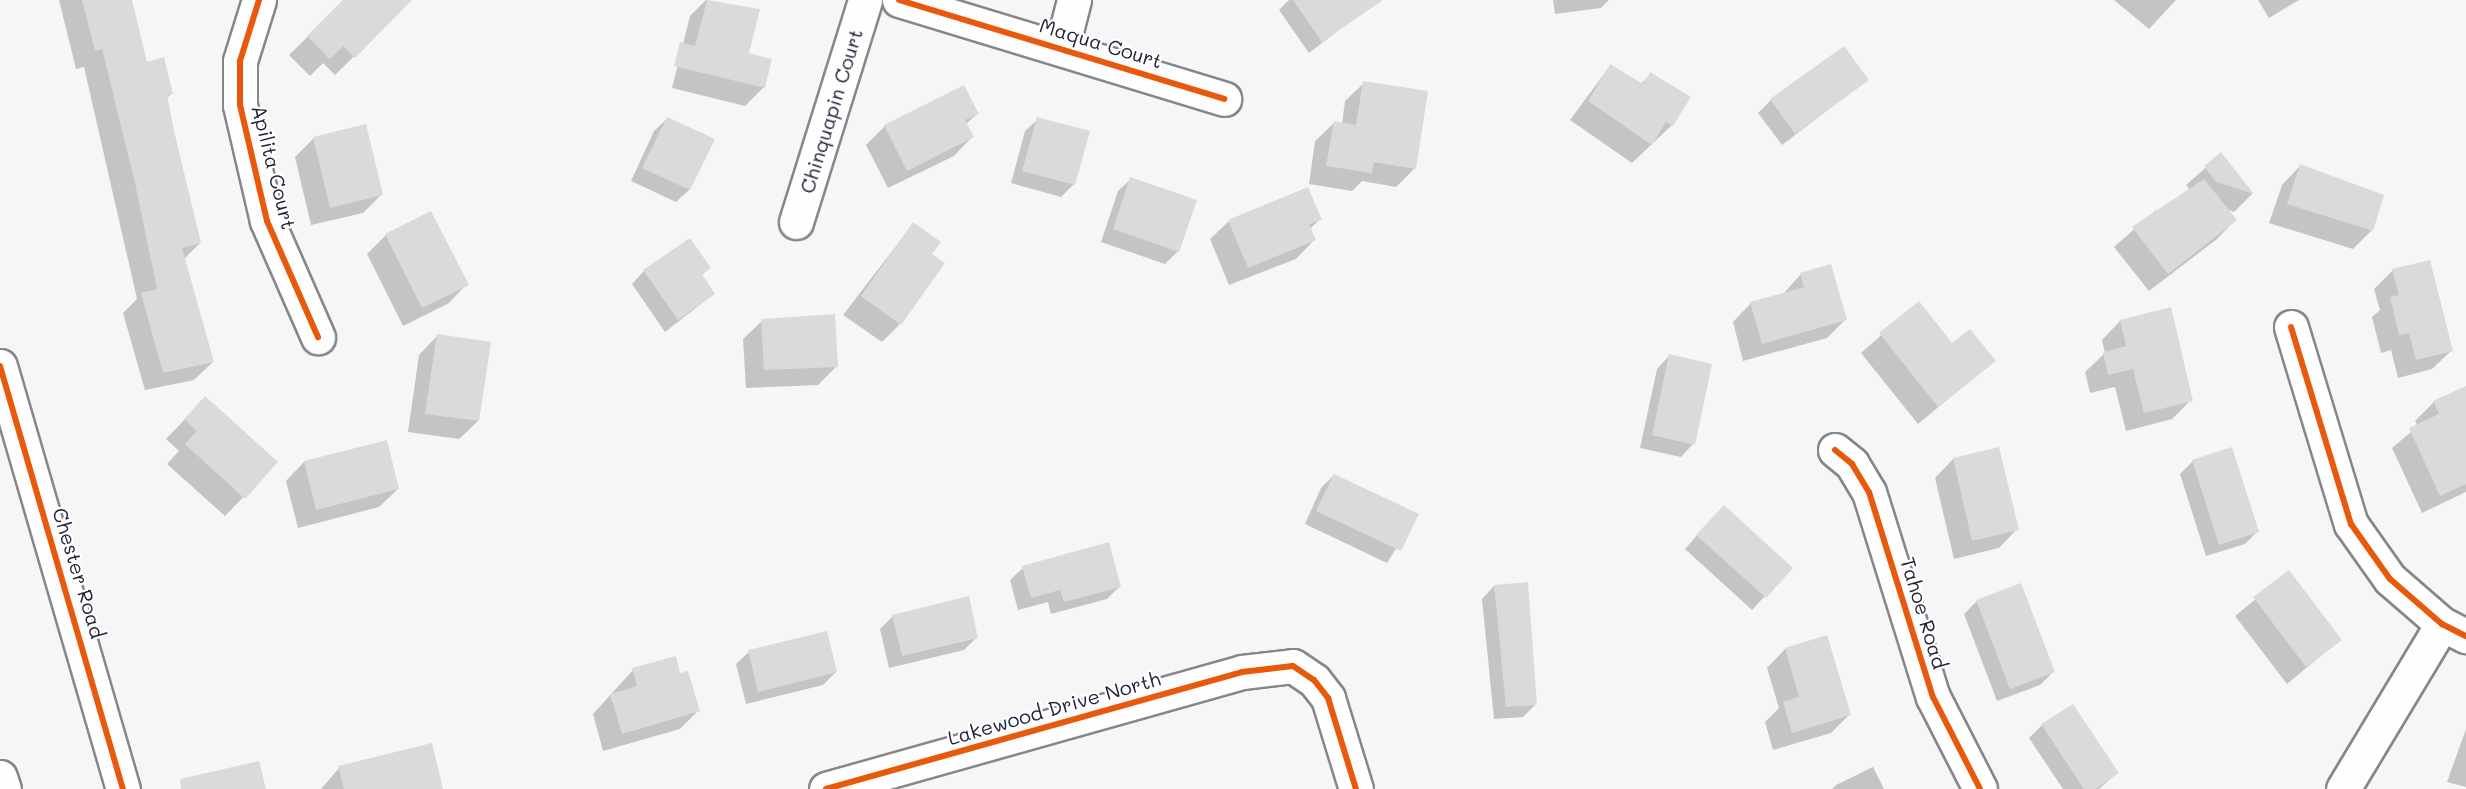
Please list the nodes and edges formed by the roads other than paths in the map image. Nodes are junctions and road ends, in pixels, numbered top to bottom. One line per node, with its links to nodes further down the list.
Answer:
1 (865, 0): 7 (main road, Chinquapin Court)
2 (899, 0): 5 (main road, Maqua Court)
3 (1074, 0): 5 (main road)
4 (254, 2): 9 (main road, Apilita Court)
5 (1062, 47): 6 (main road, Maqua Court)
6 (1224, 99)
7 (796, 222)
8 (2290, 327): 12 (main road)
9 (318, 337)
10 (0, 366): 15 (main road, Chester Road)
11 (1835, 450): 18 (main road, Tahoe Road)
12 (2454, 630): 19 (main road)
13 (0, 777): 14 (main road)
14 (4, 789)
15 (123, 789)
16 (826, 789): 17 (main road, Lakewood Drive North)
17 (1356, 789)
18 (1980, 789)
19 (2343, 789)

